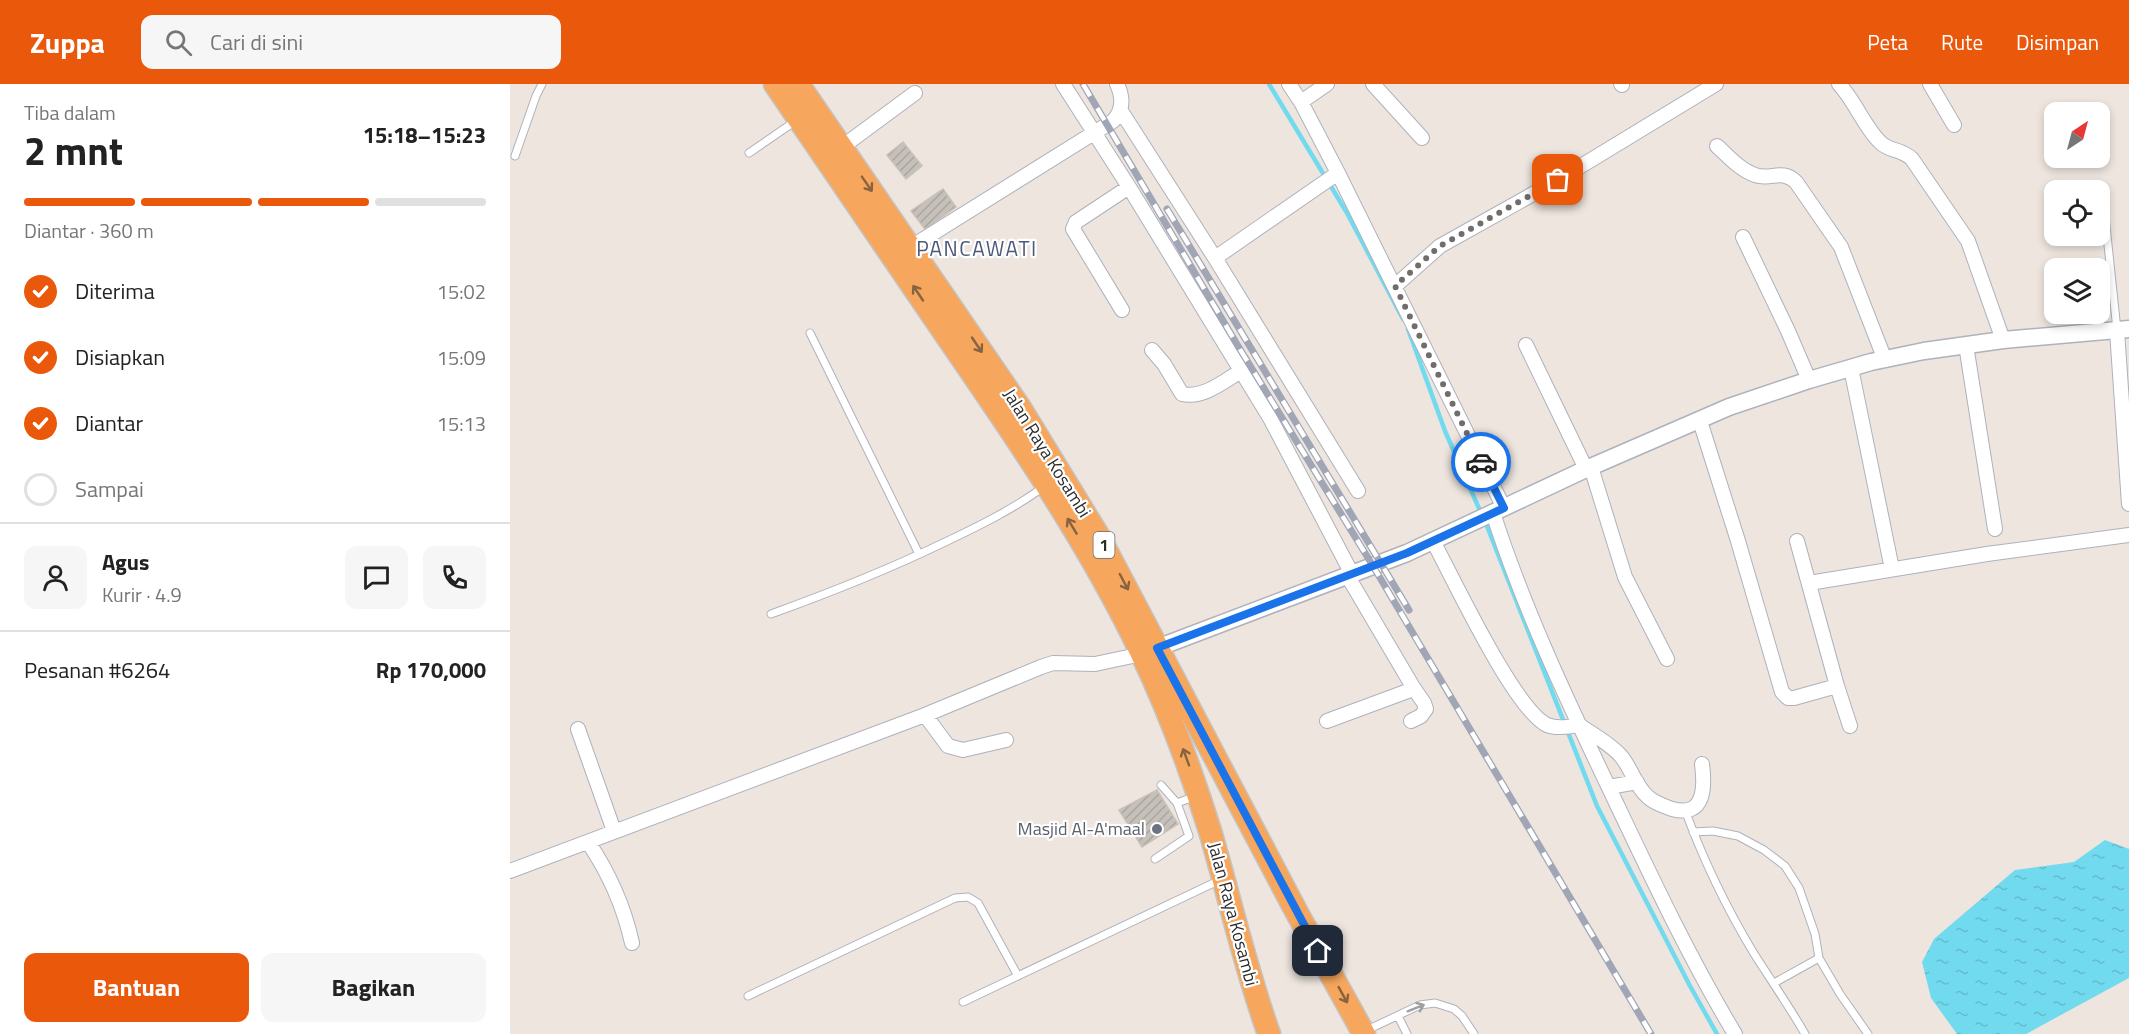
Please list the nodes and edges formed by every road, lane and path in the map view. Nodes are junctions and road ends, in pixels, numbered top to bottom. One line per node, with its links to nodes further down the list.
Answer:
1 (542, 84): 21 (lane)
2 (775, 84): 15 (highway, Jalan Raya Kosambi / 1)
3 (798, 84): 22 (highway, Jalan Raya Kosambi / 1)
4 (1063, 84): 17 (street)
5 (1117, 84): 14 (street)
6 (1289, 84): 13 (street)
7 (1327, 84): 13 (street)
8 (1374, 84): 18 (street)
9 (1716, 84): 29 (street)
10 (1839, 84): 33 (street)
11 (1930, 84): 16 (street)
12 (915, 93): 22 (street)
13 (1301, 102): 23 (street)
14 (1121, 111): 17 (street); 28 (street)
15 (799, 119): 20 (lane); 22 (highway, Jalan Raya Kosambi / 1)
16 (1954, 125)
17 (1095, 133): 24 (street); 27 (street)
18 (1422, 138)
19 (1717, 146): 37 (street)
20 (750, 153)
21 (515, 156)
22 (843, 160): 27 (highway, Jalan Raya Kosambi / 1, one-way to 27); 43 (highway, Jalan Raya Kosambi / 1, one-way to 22)
23 (1335, 175): 28 (street); 29 (street)
24 (1129, 187): 30 (street); 39 (street)
25 (1743, 237): 40 (street)
26 (2110, 246): 31 (lane)
27 (911, 248): 56 (highway, Jalan Raya Kosambi / 1, one-way to 56)
28 (1215, 258): 44 (street)
29 (1395, 286): 46 (street)
30 (1122, 310)
31 (2123, 330): 33 (street); 45 (street)
32 (810, 333): 51 (lane)
33 (2003, 340): 35 (street)
34 (1526, 345): 42 (street)
35 (1966, 345): 37 (street); 47 (street)
36 (1152, 350): 39 (street)
37 (1885, 360): 38 (street)
38 (1851, 368): 40 (street); 52 (street)
39 (1241, 371): 53 (street)
40 (1809, 380): 41 (street)
41 (1700, 421): 42 (street); 58 (street)
42 (1588, 468): 46 (street); 57 (street)
43 (1047, 485): 51 (lane); 56 (highway, Jalan Raya Kosambi / 1, one-way to 43)
44 (1358, 491)
45 (2129, 504)
46 (1494, 513): 49 (street); 63 (street)
47 (1995, 529)
48 (2129, 535): 52 (street)
49 (1433, 541): 53 (street); 63 (street)
50 (1797, 541): 54 (street)
51 (919, 554): 55 (lane)
52 (1892, 569): 54 (street)
53 (1350, 575): 56 (street); 59 (street)
54 (1809, 584): 58 (street)
55 (771, 614)
56 (1149, 651): 60 (street); 71 (highway, Jalan Raya Kosambi / 1, one-way to 56); 87 (highway, Jalan Raya Kosambi / 1, one-way to 87)
57 (1667, 658)
58 (1837, 686): 64 (street)
59 (1413, 687): 61 (street); 62 (street)
60 (925, 715): 66 (street); 74 (street)
61 (1327, 721)
62 (1411, 721)
63 (1570, 726): 68 (street); 70 (street)
64 (1850, 726)
65 (578, 729): 74 (street)
66 (1006, 740)
67 (1702, 764): 73 (street)
68 (1637, 782): 70 (street); 73 (street)
69 (1161, 785): 72 (lane)
70 (1609, 787): 91 (street)
71 (1199, 795): 72 (lane); 79 (highway, Jalan Raya Kosambi / 1)
72 (1177, 803): 77 (lane)
73 (1685, 810): 75 (lane)
74 (614, 831): 76 (street)
75 (1693, 832): 81 (lane); 83 (lane)
76 (588, 842): 78 (street); 80 (street)
77 (1155, 859)
78 (510, 872)
79 (1223, 879): 82 (lane); 88 (highway, Jalan Raya Kosambi / 1)
80 (632, 943)
81 (1818, 958): 83 (lane); 93 (lane)
82 (1018, 976): 84 (lane); 85 (lane)
83 (1774, 983): 92 (lane)
84 (748, 996)
85 (963, 1002)
86 (1398, 1016): 87 (lane); 89 (lane); 90 (lane, one-way to 90)
87 (1364, 1033)
88 (1269, 1034)
89 (1407, 1034)
90 (1473, 1034)
91 (1735, 1034)
92 (1805, 1034)
93 (1868, 1034)

